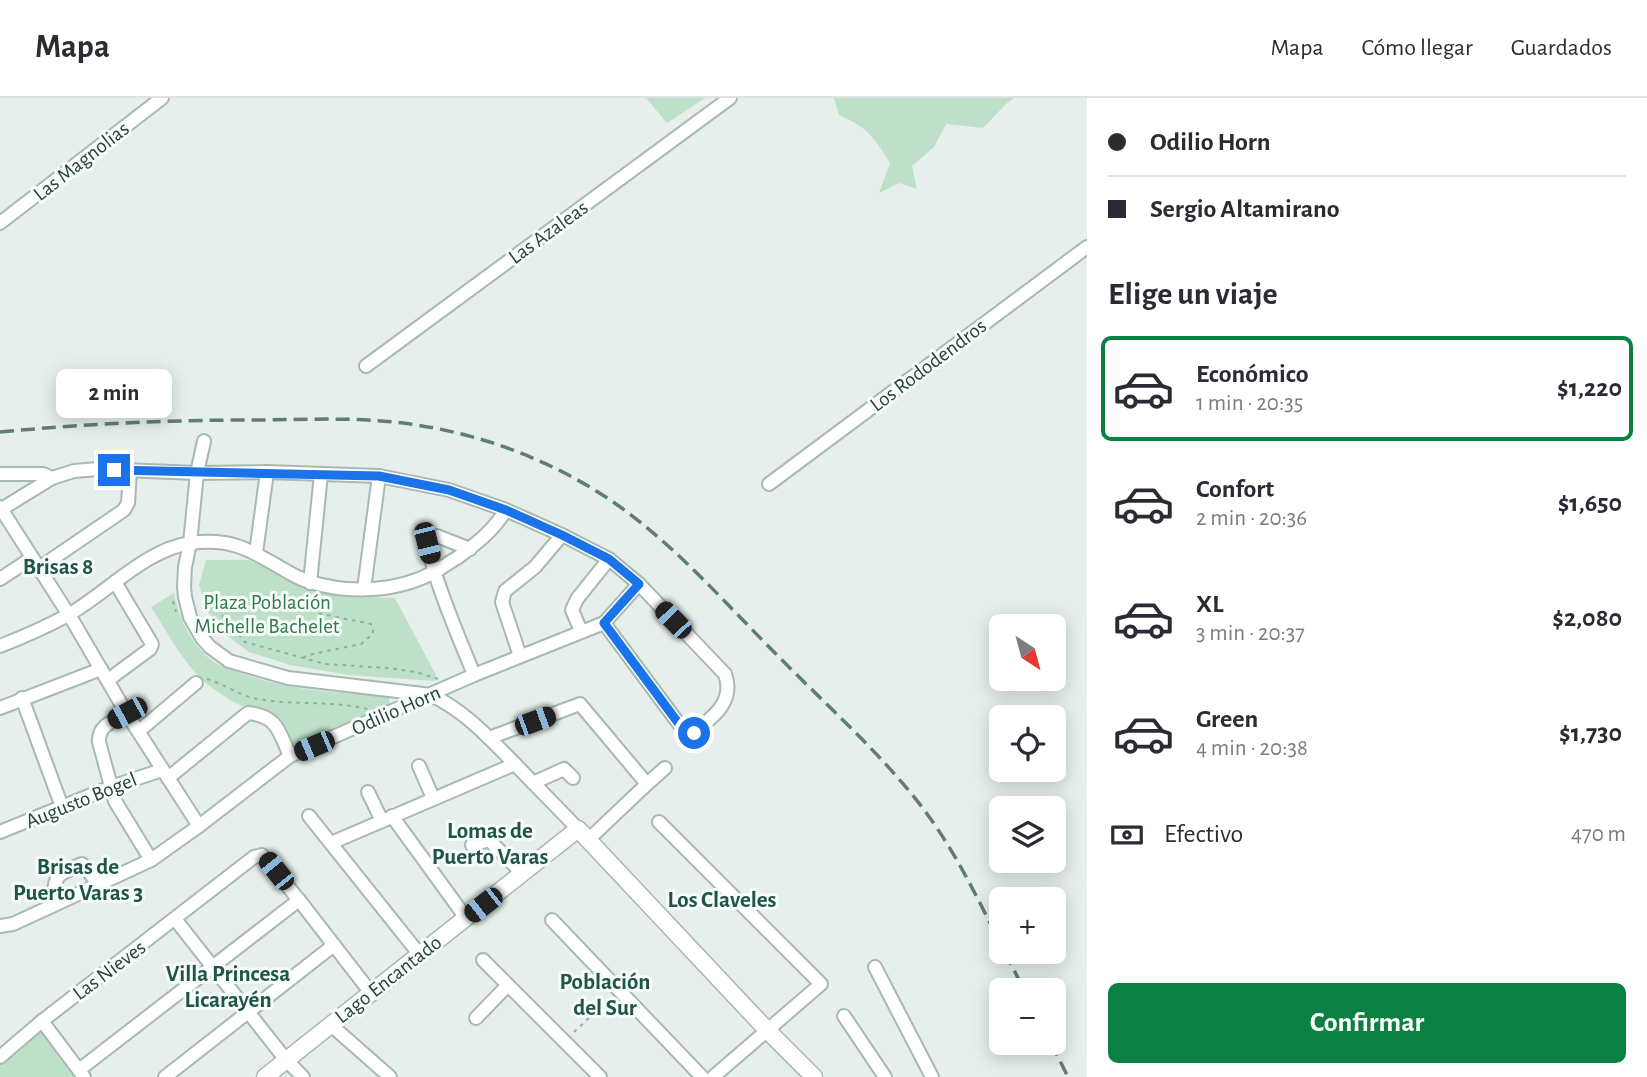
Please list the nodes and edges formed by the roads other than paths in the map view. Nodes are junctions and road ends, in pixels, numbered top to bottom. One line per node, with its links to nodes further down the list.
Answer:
1 (162, 98): 3 (street, Las Magnolias)
2 (730, 98): 5 (street, Las Azaleas)
3 (0, 223)
4 (1087, 247): 14 (street, Los Rododendros)
5 (366, 366)
6 (204, 441): 9 (street)
7 (130, 471): 9 (street); 13 (street); 22 (street)
8 (267, 472): 9 (street); 11 (street); 20 (street)
9 (197, 473): 18 (street)
10 (0, 474): 13 (street)
11 (321, 474): 12 (street); 26 (street)
12 (379, 476): 16 (street); 28 (street)
13 (52, 478): 15 (street)
14 (769, 484)
15 (1, 509): 22 (street)
16 (506, 510): 17 (street); 19 (street)
17 (562, 535): 21 (street); 33 (street)
18 (190, 543): 20 (street); 25 (street); 37 (street)
19 (470, 549): 23 (street); 23 (street)
20 (256, 553): 26 (street)
21 (609, 559): 27 (street); 31 (street)
22 (35, 563): 24 (street); 29 (street)
23 (435, 572): 28 (street); 35 (street)
24 (0, 579)
25 (115, 582): 29 (street); 34 (street)
26 (310, 583): 28 (street)
27 (639, 584): 30 (street); 30 (street)
28 (364, 589)
29 (68, 614): 32 (street); 34 (street)
30 (604, 623): 31 (street, Odilio Horn)
31 (581, 631): 33 (street, Odilio Horn)
32 (0, 646)
33 (520, 656): 35 (street, Odilio Horn)
34 (104, 675): 39 (street); 42 (street)
35 (474, 675): 38 (street, Odilio Horn)
36 (196, 683): 43 (street)
37 (393, 691): 38 (street); 41 (street)
38 (431, 695): 41 (street, Odilio Horn); 44 (street)
39 (22, 698): 40 (street); 56 (street)
40 (0, 708)
41 (392, 712): 45 (street, Odilio Horn)
42 (127, 713): 43 (street); 53 (street)
43 (139, 731): 49 (street)
44 (489, 738): 46 (street); 52 (street)
45 (290, 756): 49 (street); 60 (street, Odilio Horn)
46 (515, 764): 51 (street); 55 (street)
47 (419, 766): 55 (street)
48 (665, 768): 52 (street)
49 (165, 774): 53 (street, Augusto Bogel); 60 (street)
50 (573, 778): 51 (street)
51 (533, 783): 62 (street)
52 (647, 784): 62 (street)
53 (111, 786): 56 (street, Augusto Bogel); 65 (street)
54 (369, 792): 58 (street)
55 (433, 798): 58 (street)
56 (62, 807): 61 (street, Augusto Bogel)
57 (309, 816): 63 (street)
58 (387, 818): 63 (street); 70 (street)
59 (659, 822): 86 (street)
60 (199, 826): 65 (street, Odilio Horn)
61 (0, 832)
62 (583, 834): 66 (street, Lago Encantado); 86 (street)
63 (331, 842): 75 (street)
64 (472, 845): 66 (street)
65 (152, 859): 67 (street, Odilio Horn)
66 (522, 873): 70 (street, Lago Encantado)
67 (98, 885): 69 (street, Odilio Horn); 69 (street)
68 (299, 900): 71 (street, Las Nieves); 74 (street); 77 (street)
69 (52, 906): 73 (street, Odilio Horn)
70 (466, 918): 75 (street, Lago Encantado)
71 (175, 919): 77 (street); 84 (street, Las Nieves)
72 (552, 920): 96 (street)
73 (0, 926)
74 (334, 945): 80 (street); 81 (street)
75 (420, 955): 80 (street, Lago Encantado)
76 (483, 960): 79 (street)
77 (212, 967): 81 (street); 89 (street)
78 (875, 967): 99 (street)
79 (508, 985): 83 (street); 95 (street)
80 (371, 993): 85 (street, Lago Encantado)
81 (248, 1012): 88 (street); 91 (street)
82 (844, 1016): 98 (street)
83 (476, 1018)
84 (42, 1021): 87 (street, Las Nieves); 89 (street)
85 (331, 1025): 88 (street, Lago Encantado); 94 (street)
86 (767, 1030): 90 (street); 97 (street)
87 (0, 1057)
88 (286, 1060): 92 (street, Lago Encantado); 93 (street)
89 (82, 1073)
90 (721, 1074)
91 (165, 1077)
92 (265, 1077)
93 (303, 1077)
94 (390, 1077)
95 (600, 1077)
96 (702, 1077)
97 (814, 1077)
98 (885, 1077)
99 (932, 1077)

